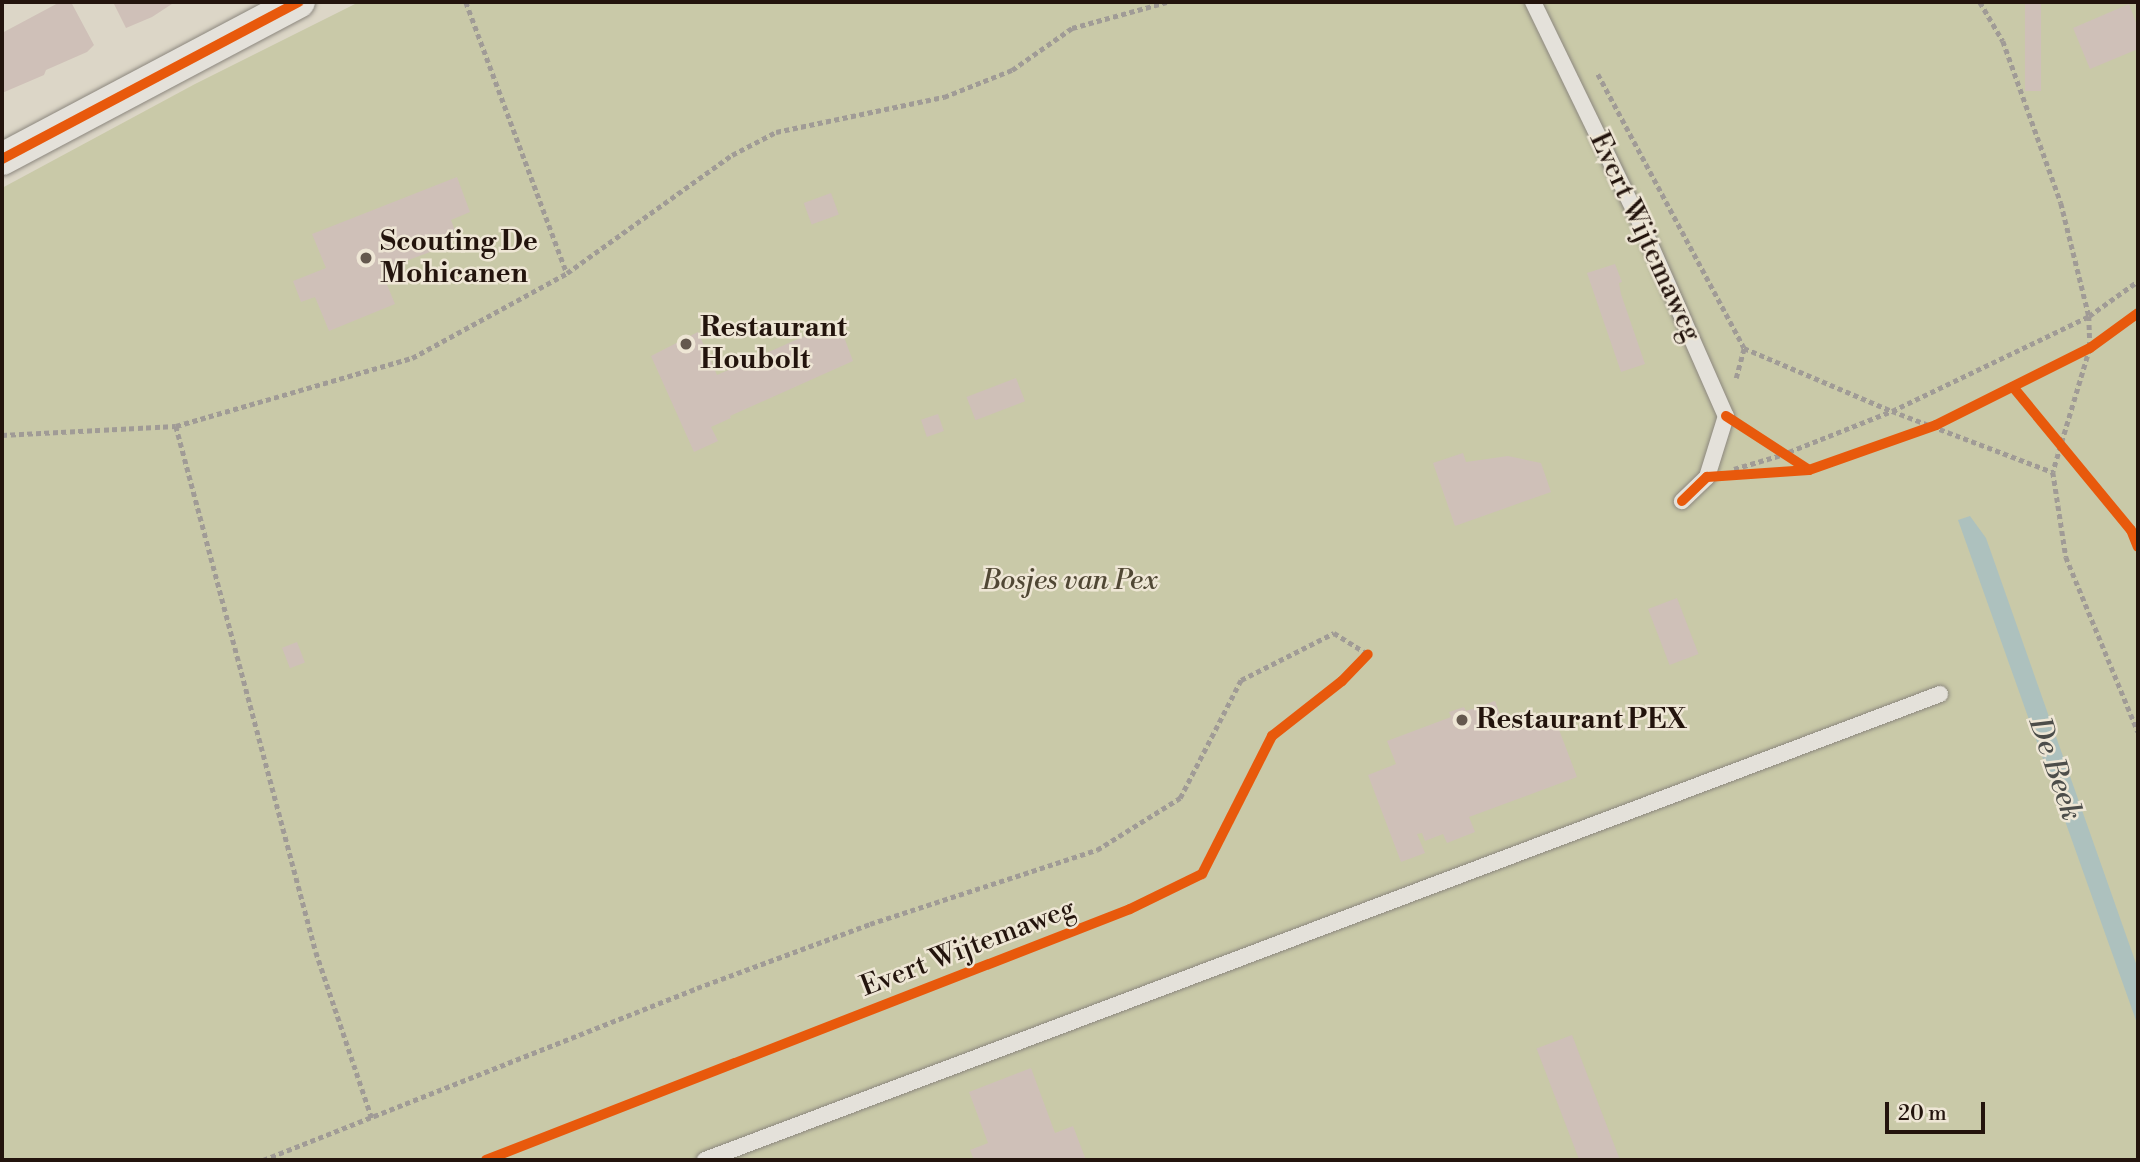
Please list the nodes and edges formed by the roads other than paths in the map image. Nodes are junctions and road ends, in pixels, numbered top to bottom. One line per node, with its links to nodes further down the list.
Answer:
1 (299, 2): 3 (street)
2 (1533, 2): 4 (lane, Evert Wijtemaweg)
3 (2, 159)
4 (1682, 501)
5 (1940, 694): 6 (lane)
6 (705, 1160)

